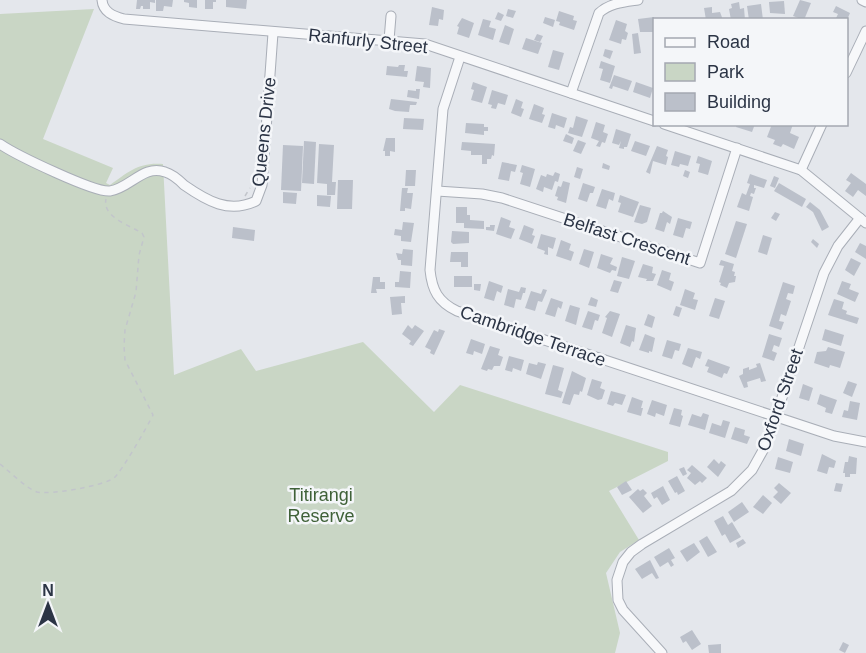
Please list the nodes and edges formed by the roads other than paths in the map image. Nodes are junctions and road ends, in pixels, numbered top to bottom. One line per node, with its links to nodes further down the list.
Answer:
1 (102, 0): 5 (street, Ranfurly Street)
2 (638, 0): 9 (street)
3 (391, 16): 6 (street)
4 (866, 31): 8 (street)
5 (273, 33): 6 (street, Ranfurly Street); 13 (street, Queens Drive)
6 (389, 40): 7 (street, Ranfurly Street)
7 (460, 57): 9 (street, Ranfurly Street); 16 (street, Cambridge Terrace)
8 (848, 69)
9 (571, 93): 10 (street, Ranfurly Street)
10 (653, 121)
11 (670, 126): 14 (street)
12 (821, 126): 15 (street)
13 (0, 144)
14 (736, 148): 15 (street); 16 (street, Belfast Crescent)
15 (801, 170): 17 (street)
16 (436, 191): 18 (street, Cambridge Terrace)
17 (863, 220): 18 (street, Oxford Street)
18 (776, 417): 19 (street, Cambridge Terrace); 20 (street, Oxford Street)
19 (866, 442)
20 (662, 653)

